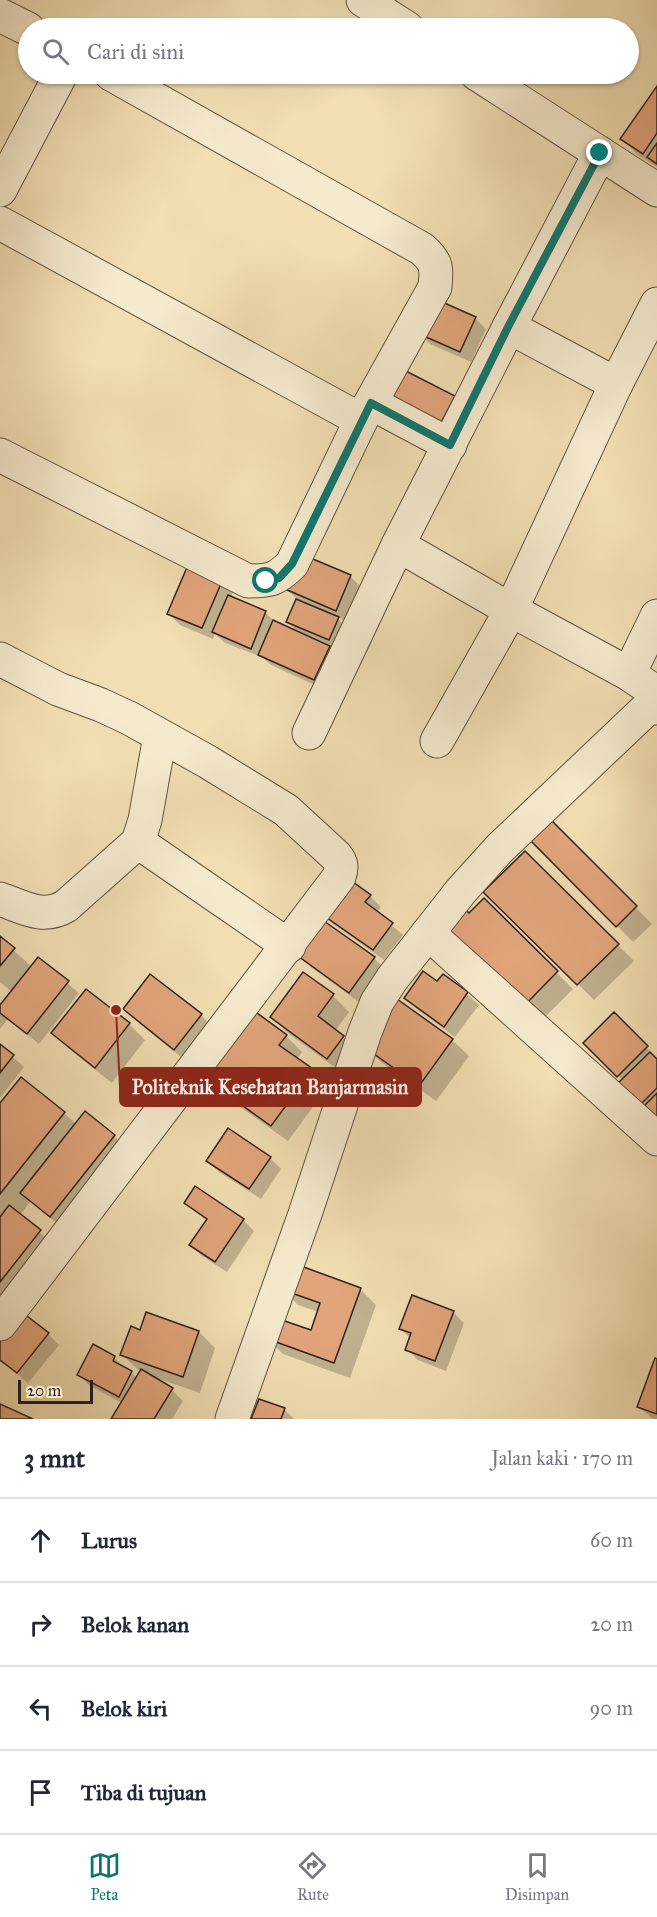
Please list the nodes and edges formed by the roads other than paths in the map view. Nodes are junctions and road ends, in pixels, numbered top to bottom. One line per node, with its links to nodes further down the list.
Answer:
1 (363, 0): 3 (street)
2 (0, 15): 4 (street)
3 (391, 18)
4 (18, 24)
5 (56, 84): 9 (street)
6 (129, 84): 15 (street)
7 (493, 84): 8 (street)
8 (600, 153): 10 (street); 13 (street)
9 (0, 190)
10 (657, 190)
11 (0, 224): 15 (street)
12 (657, 304): 14 (street)
13 (508, 327): 14 (street); 16 (street)
14 (616, 384): 19 (street)
15 (366, 412): 16 (street); 17 (street)
16 (450, 445): 18 (street)
17 (0, 455)
18 (398, 545): 19 (street); 24 (street)
19 (511, 610): 22 (street); 26 (street)
20 (657, 616): 22 (street)
21 (0, 659): 25 (street)
22 (629, 674): 23 (street)
23 (656, 703): 29 (street)
24 (309, 733)
25 (160, 736): 27 (street); 30 (street)
26 (437, 741)
27 (138, 842): 28 (street); 30 (street)
28 (0, 898)
29 (428, 933): 31 (street); 33 (street)
30 (289, 946): 32 (street)
31 (657, 1139)
32 (0, 1324)
33 (232, 1419)

